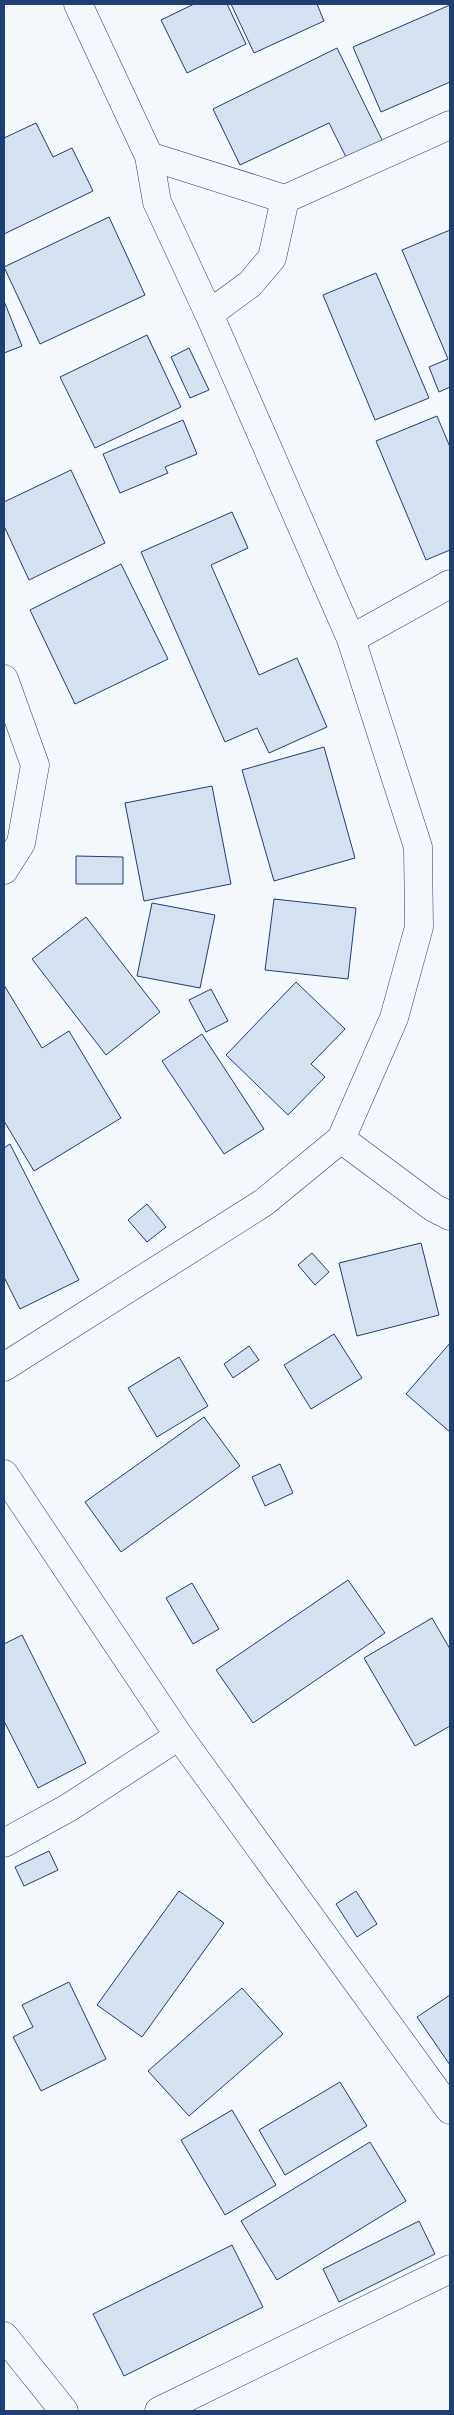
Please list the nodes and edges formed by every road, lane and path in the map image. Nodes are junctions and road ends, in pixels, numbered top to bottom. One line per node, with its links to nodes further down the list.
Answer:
1 (78, 4): 3 (street)
2 (450, 125): 4 (street)
3 (150, 156): 4 (street); 5 (street)
4 (285, 199): 5 (street)
5 (209, 314): 7 (street)
6 (450, 584): 7 (street)
7 (350, 639): 10 (street)
8 (4, 679): 9 (street)
9 (4, 870)
10 (341, 1139): 11 (street); 12 (street)
11 (450, 1216)
12 (4, 1367)
13 (4, 1474): 14 (street)
14 (179, 1736): 15 (street); 16 (street)
15 (4, 1843)
16 (450, 2110)
17 (450, 2269): 20 (street)
18 (4, 2336): 19 (street)
19 (64, 2411)
20 (159, 2411)

